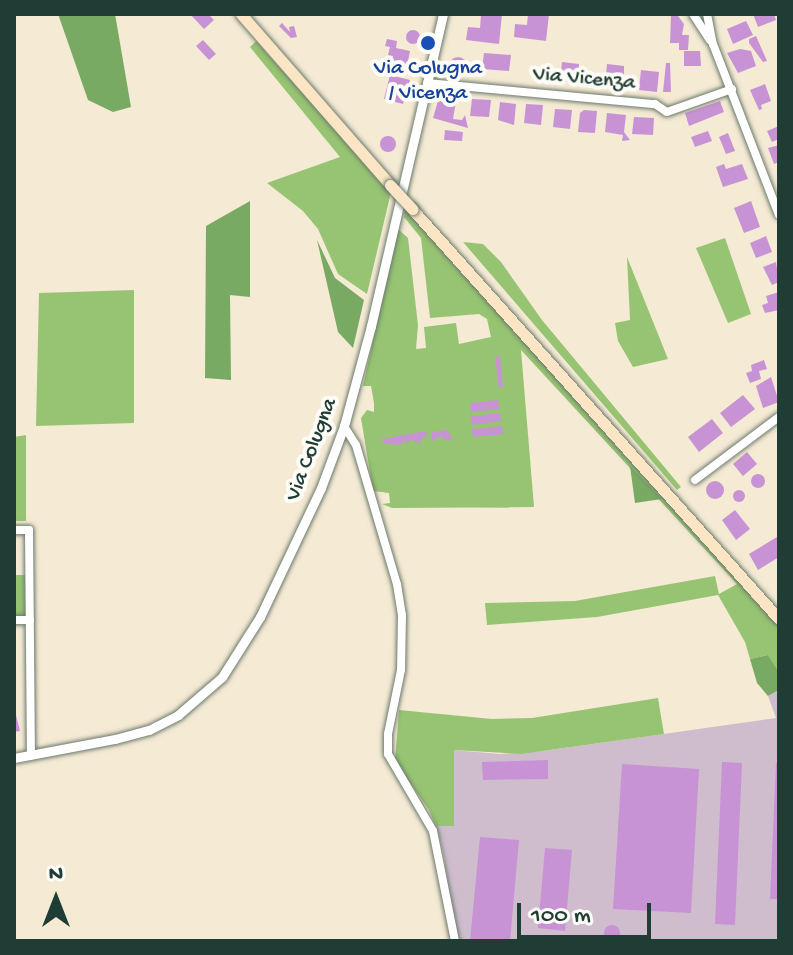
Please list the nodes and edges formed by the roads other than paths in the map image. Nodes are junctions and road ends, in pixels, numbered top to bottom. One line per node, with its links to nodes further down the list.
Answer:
1 (241, 14): 13 (main road, bridge)
2 (443, 14): 6 (street, Via Colugna)
3 (693, 14): 5 (street)
4 (707, 14): 5 (street)
5 (713, 44): 7 (street)
6 (427, 83): 7 (street, Via Vicenza); 10 (street, Via Colugna)
7 (732, 89): 8 (street)
8 (779, 215)
9 (779, 417): 11 (street)
10 (344, 426): 16 (street, Via Colugna); 18 (street)
11 (695, 480)
12 (14, 530): 15 (street)
13 (779, 619)
14 (14, 620): 15 (street)
15 (30, 620): 16 (street)
16 (31, 755): 17 (street, Via Colugna)
17 (14, 758)
18 (455, 941)

